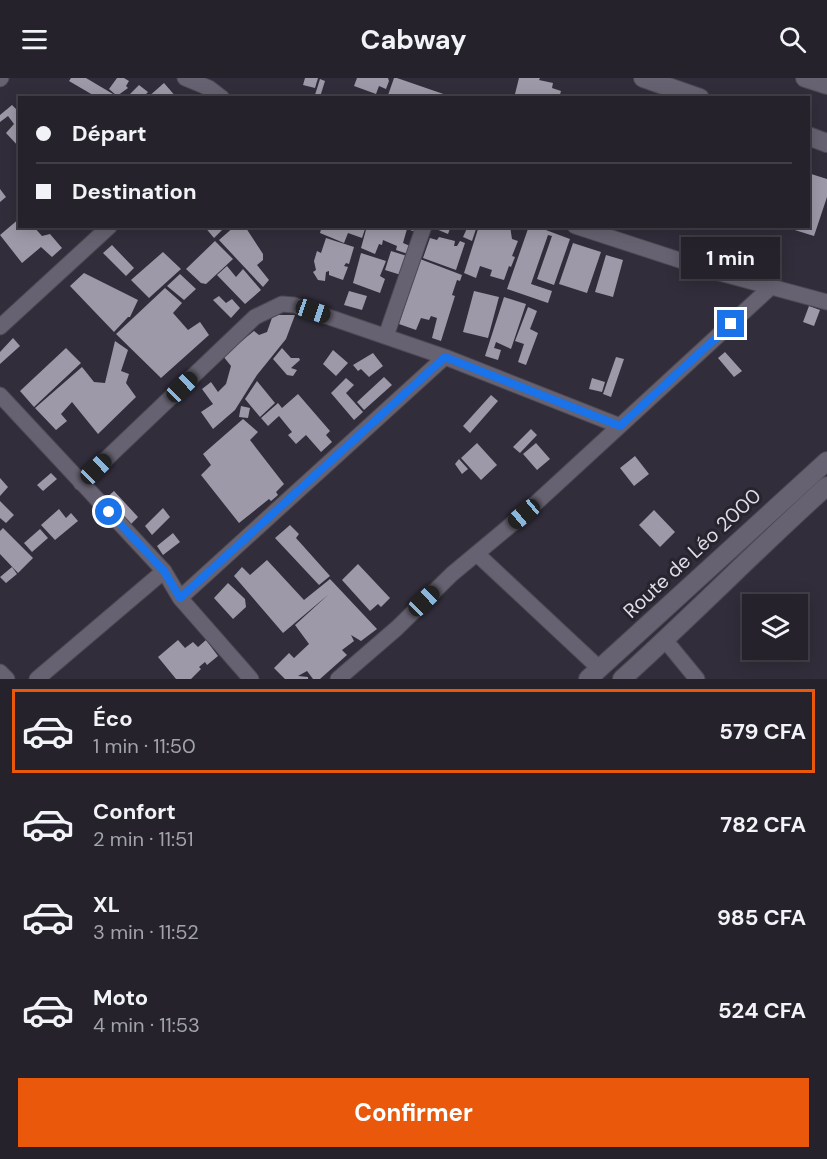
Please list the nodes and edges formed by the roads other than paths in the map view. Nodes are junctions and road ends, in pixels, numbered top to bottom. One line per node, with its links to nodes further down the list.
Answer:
1 (185, 78): 5 (street)
2 (643, 78): 6 (street)
3 (805, 78): 4 (street)
4 (827, 85)
5 (219, 96)
6 (694, 96)
7 (810, 137): 8 (street)
8 (827, 143)
9 (108, 228): 14 (street)
10 (423, 228): 15 (street)
11 (581, 228): 12 (street)
12 (772, 286): 13 (street); 18 (street)
13 (827, 302)
14 (0, 327)
15 (386, 336): 16 (street); 20 (street)
16 (445, 357): 18 (street); 24 (street)
17 (0, 395): 20 (street)
18 (620, 426): 22 (street)
19 (827, 461): 27 (street, Route de Léo 2000)
20 (81, 483): 23 (street)
21 (827, 486): 25 (street)
22 (477, 554): 27 (street); 31 (street)
23 (164, 571): 24 (street); 29 (street)
24 (180, 598): 30 (street)
25 (665, 640): 32 (street); 33 (street)
26 (0, 672): 28 (street)
27 (594, 674)
28 (7, 679)
29 (37, 679)
30 (251, 679)
31 (338, 679)
32 (622, 679)
33 (697, 679)

